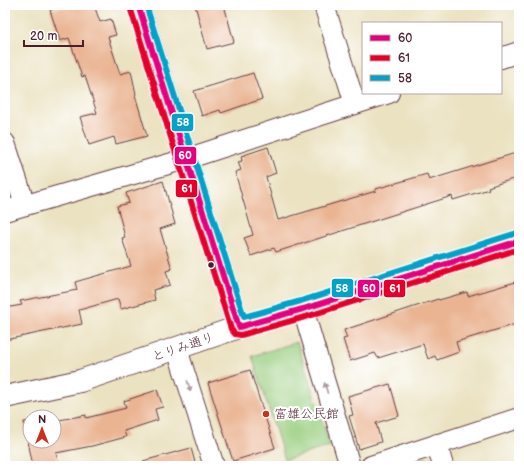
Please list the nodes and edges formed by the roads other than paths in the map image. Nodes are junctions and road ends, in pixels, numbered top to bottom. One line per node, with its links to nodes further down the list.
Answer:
1 (138, 5): 8 (street)
2 (324, 5): 6 (street)
3 (519, 52): 4 (street)
4 (502, 58)
5 (386, 94): 6 (street)
6 (355, 104): 8 (street)
7 (5, 143): 9 (street)
8 (186, 159): 9 (street); 13 (street)
9 (25, 205): 10 (street)
10 (5, 211)
11 (519, 241): 12 (street, とりみ通り)
12 (303, 309): 13 (street, とりみ通り); 19 (street, one-way to 12)
13 (240, 327): 14 (street, とりみ通り)
14 (178, 349): 15 (street, とりみ通り); 18 (street, one-way to 18)
15 (5, 397)
16 (519, 418): 17 (street)
17 (437, 444): 20 (street); 21 (street)
18 (214, 466)
19 (350, 466)
20 (371, 466)
21 (443, 466)

